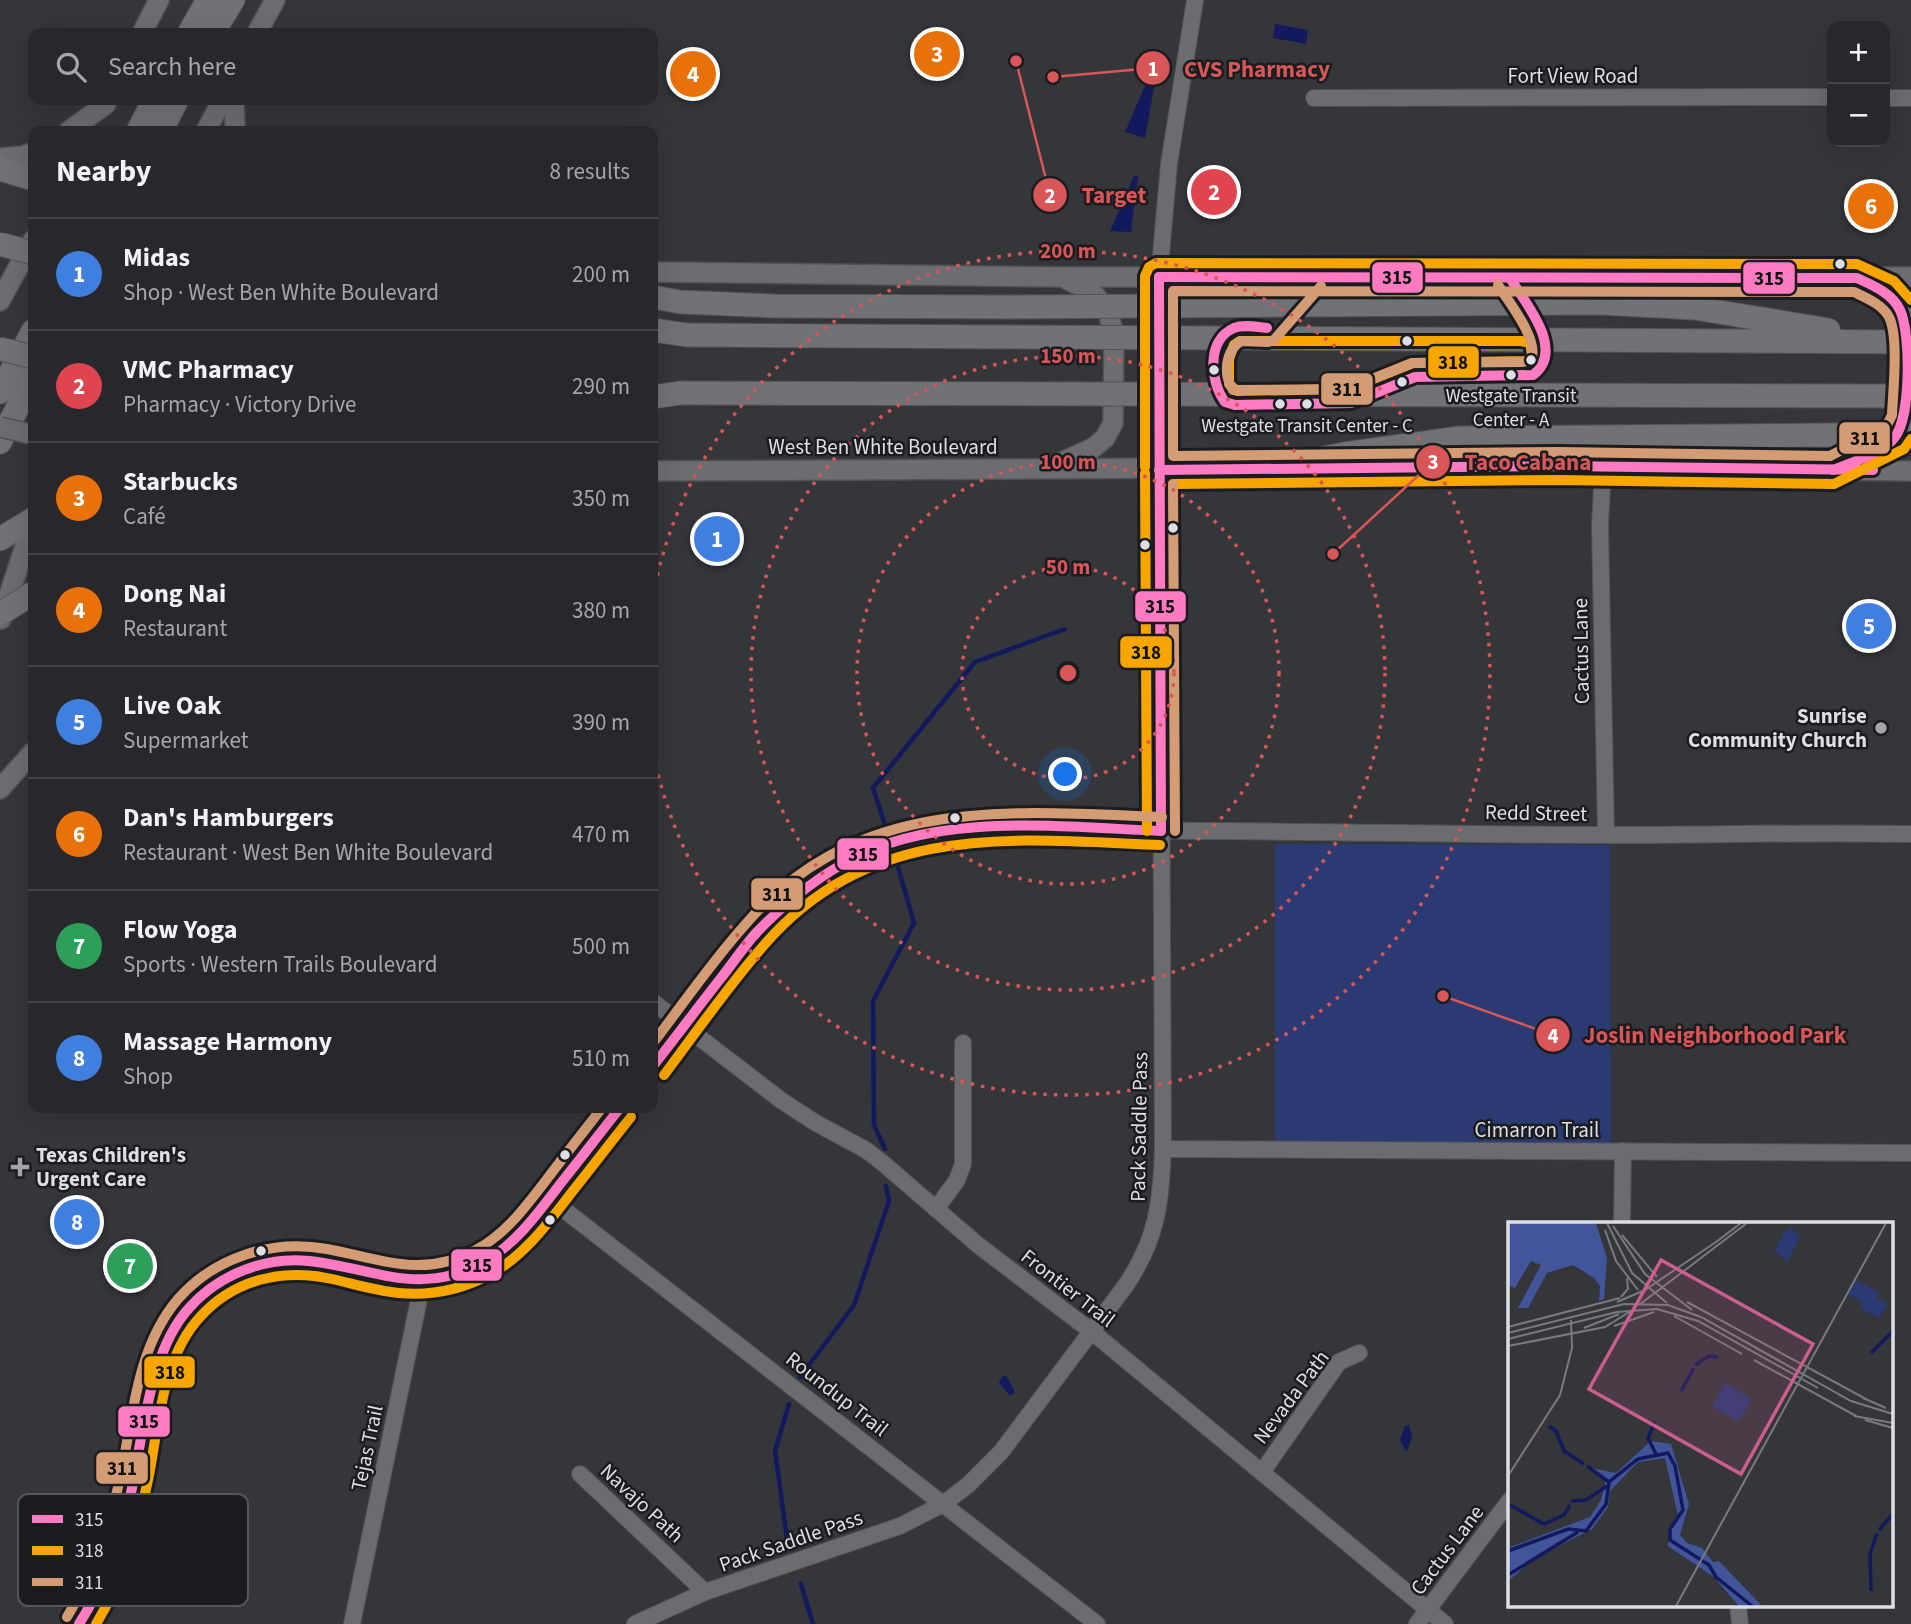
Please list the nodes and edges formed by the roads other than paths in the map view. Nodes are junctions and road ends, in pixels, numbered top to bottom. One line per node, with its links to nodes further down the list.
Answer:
1 (159, 0): 6 (main road)
2 (208, 0): 7 (highway)
3 (233, 0): 8 (highway)
4 (275, 0): 9 (main road)
5 (1195, 0): 35 (street, Pack Saddle Pass)
6 (145, 28)
7 (192, 28)
8 (216, 28)
9 (260, 28)
10 (1827, 97): 11 (street, Fort View Road)
11 (1314, 98)
12 (1890, 98): 13 (street)
13 (1911, 99)
14 (103, 105): 20 (main road)
15 (105, 105): 21 (main road)
16 (151, 105): 22 (highway)
17 (174, 105): 23 (highway)
18 (219, 105): 24 (main road)
19 (234, 105): 25 (main road)
20 (76, 126)
21 (95, 126)
22 (141, 126)
23 (163, 126)
24 (209, 126)
25 (235, 126)
26 (28, 154): 27 (main road)
27 (0, 158)
28 (0, 169): 29 (highway)
29 (28, 177)
30 (0, 243): 32 (highway, bridge)
31 (28, 249): 39 (main road)
32 (28, 251)
33 (658, 272): 34 (main road)
34 (1063, 277): 35 (main road); 58 (main road)
35 (1159, 277): 36 (main road); 60 (street, Pack Saddle Pass)
36 (1857, 278): 37 (main road); 61 (main road)
37 (1911, 278)
38 (658, 298): 44 (highway, bridge)
39 (0, 300)
40 (658, 331): 41 (highway)
41 (687, 335): 43 (highway); 44 (highway, bridge)
42 (28, 340): 49 (highway)
43 (658, 340)
44 (1906, 342)
45 (0, 349): 46 (highway, bridge)
46 (28, 356)
47 (28, 387): 56 (highway)
48 (658, 390): 50 (highway)
49 (0, 392)
50 (680, 393): 51 (highway); 52 (highway, bridge)
51 (658, 396)
52 (1911, 396)
53 (0, 427): 54 (main road, bridge)
54 (28, 434)
55 (1911, 435): 59 (highway, bridge)
56 (0, 442)
57 (1603, 467): 59 (main road, West Ben White Boulevard); 61 (main road, West Ben White Boulevard); 74 (street, Cactus Lane)
58 (1046, 469): 60 (main road, West Ben White Boulevard); 62 (main road, West Ben White Boulevard)
59 (1269, 469): 60 (main road, West Ben White Boulevard)
60 (1158, 470): 72 (street, Pack Saddle Pass)
61 (1833, 470): 63 (main road, West Ben White Boulevard)
62 (658, 471)
63 (1911, 471)
64 (28, 523): 66 (highway)
65 (28, 536): 69 (main road)
66 (0, 539)
67 (28, 596): 68 (highway, bridge)
68 (0, 614)
69 (0, 623)
70 (28, 758): 71 (main road)
71 (0, 789)
72 (1161, 831): 74 (street, Redd Street); 76 (street, Redd Street); 80 (street, Pack Saddle Pass)
73 (1911, 834): 74 (street, Redd Street)
74 (1606, 835)
75 (658, 1006): 76 (street, Frontier Trail)
76 (684, 1026): 78 (street, Redd Street); 84 (street, Frontier Trail)
77 (963, 1042): 84 (street)
78 (658, 1060)
79 (616, 1113): 83 (street)
80 (1163, 1149): 81 (street, Cimarron Trail); 87 (street, Pack Saddle Pass)
81 (1623, 1152): 82 (street, Cimarron Trail); 85 (street)
82 (1911, 1153)
83 (550, 1198): 86 (street); 93 (street, Roundup Trail)
84 (936, 1209): 87 (street, Frontier Trail)
85 (1622, 1222)
86 (423, 1280): 91 (street); 99 (street, Tejas Trail)
87 (1091, 1331): 89 (street, Frontier Trail); 93 (street, Pack Saddle Pass)
88 (1359, 1353): 89 (street, Nevada Path)
89 (1262, 1472): 97 (street, Frontier Trail)
90 (580, 1474): 94 (street, Navajo Path)
91 (130, 1494)
92 (1508, 1503): 97 (street, Cactus Lane)
93 (943, 1504): 94 (street, Pack Saddle Pass); 101 (street, Roundup Trail)
94 (705, 1592): 100 (street, Pack Saddle Pass)
95 (90, 1606): 98 (street)
96 (1738, 1606): 104 (street)
97 (1427, 1610): 102 (street, Cactus Lane); 103 (street, Frontier Trail)
98 (79, 1624)
99 (352, 1624)
100 (635, 1624)
101 (1097, 1624)
102 (1417, 1624)
103 (1445, 1624)
104 (1740, 1624)

